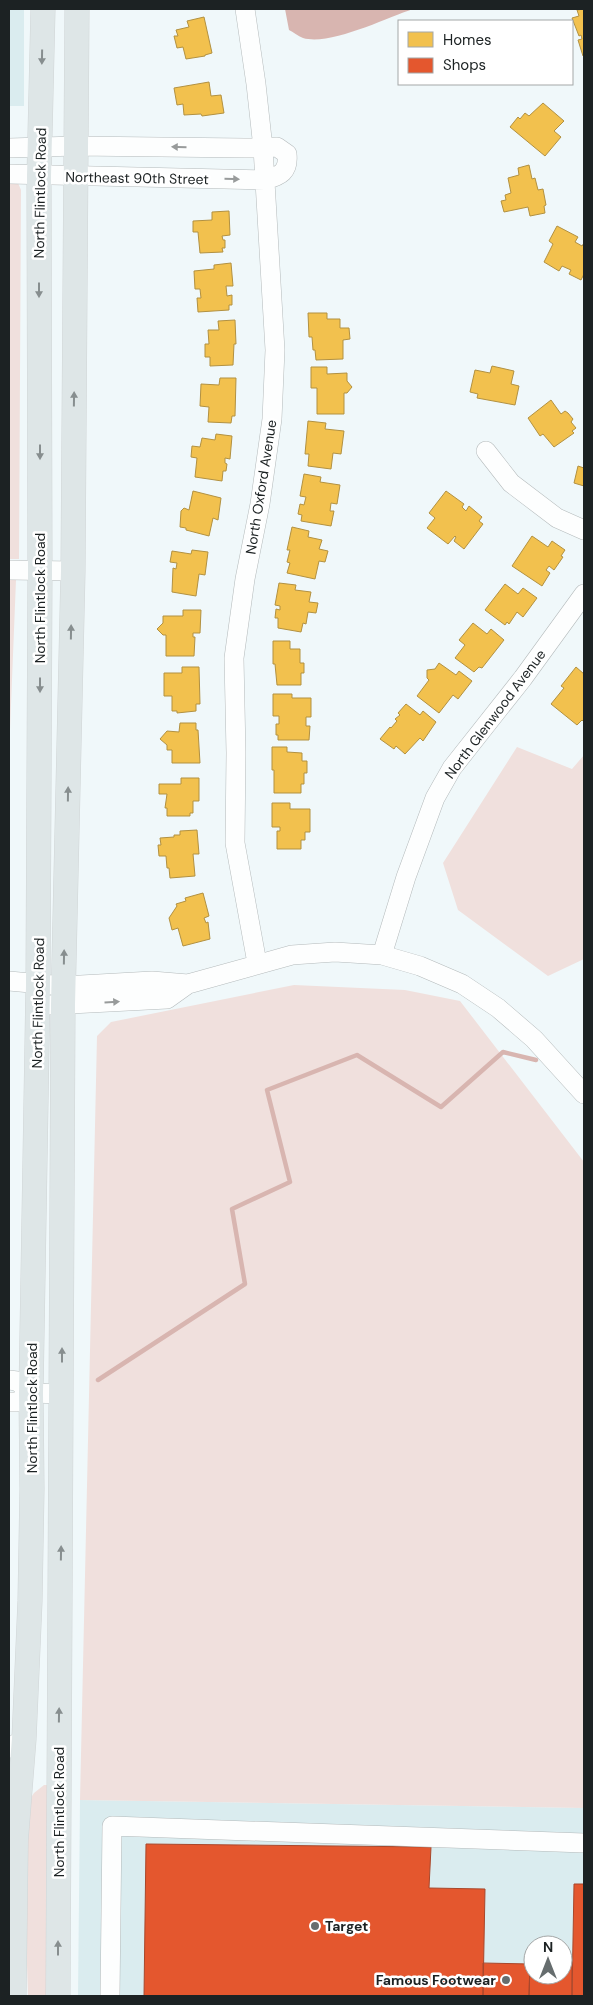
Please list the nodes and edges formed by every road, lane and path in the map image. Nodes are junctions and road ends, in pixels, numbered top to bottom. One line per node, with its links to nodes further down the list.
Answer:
1 (43, 9): 6 (main road, North Flintlock Road, one-way to 6)
2 (77, 9): 4 (main road, North Flintlock Road)
3 (245, 9): 7 (street, North Oxford Avenue)
4 (76, 146): 6 (street); 7 (street, one-way to 4); 10 (main road, North Flintlock Road)
5 (9, 148): 6 (street)
6 (41, 148): 9 (main road, North Flintlock Road)
7 (263, 148): 11 (street, North Oxford Avenue)
8 (9, 174): 9 (street, Northeast 90th Street)
9 (39, 176): 10 (street, Northeast 90th Street); 15 (main road, North Flintlock Road, one-way to 15)
10 (76, 177): 11 (street, Northeast 90th Street, one-way to 11); 16 (main road, North Flintlock Road, one-way to 10)
11 (265, 180): 19 (street, North Oxford Avenue)
12 (486, 451): 13 (street)
13 (584, 530)
14 (9, 570): 15 (street)
15 (40, 570): 16 (street); 21 (main road, North Flintlock Road, one-way to 21)
16 (72, 571): 22 (main road, North Flintlock Road, one-way to 16)
17 (584, 594): 18 (street, North Glenwood Avenue)
18 (382, 955): 19 (street); 23 (street)
19 (257, 963): 22 (street)
20 (9, 981): 21 (street)
21 (38, 995): 22 (street); 25 (main road, North Flintlock Road)
22 (63, 996): 26 (main road, North Flintlock Road, one-way to 22)
23 (584, 1094)
24 (9, 1380): 25 (street)
25 (31, 1393): 26 (street); 27 (street); 28 (main road, North Flintlock Road)
26 (62, 1394): 29 (main road, North Flintlock Road, one-way to 26)
27 (9, 1402)
28 (18, 1749): 29 (main road); 30 (main road, North Flintlock Road)
29 (59, 1761): 33 (main road, North Flintlock Road, one-way to 29)
30 (15, 1789): 32 (main road, North Flintlock Road)
31 (584, 1842): 34 (street)
32 (14, 1996)
33 (58, 1996)
34 (110, 1996)

